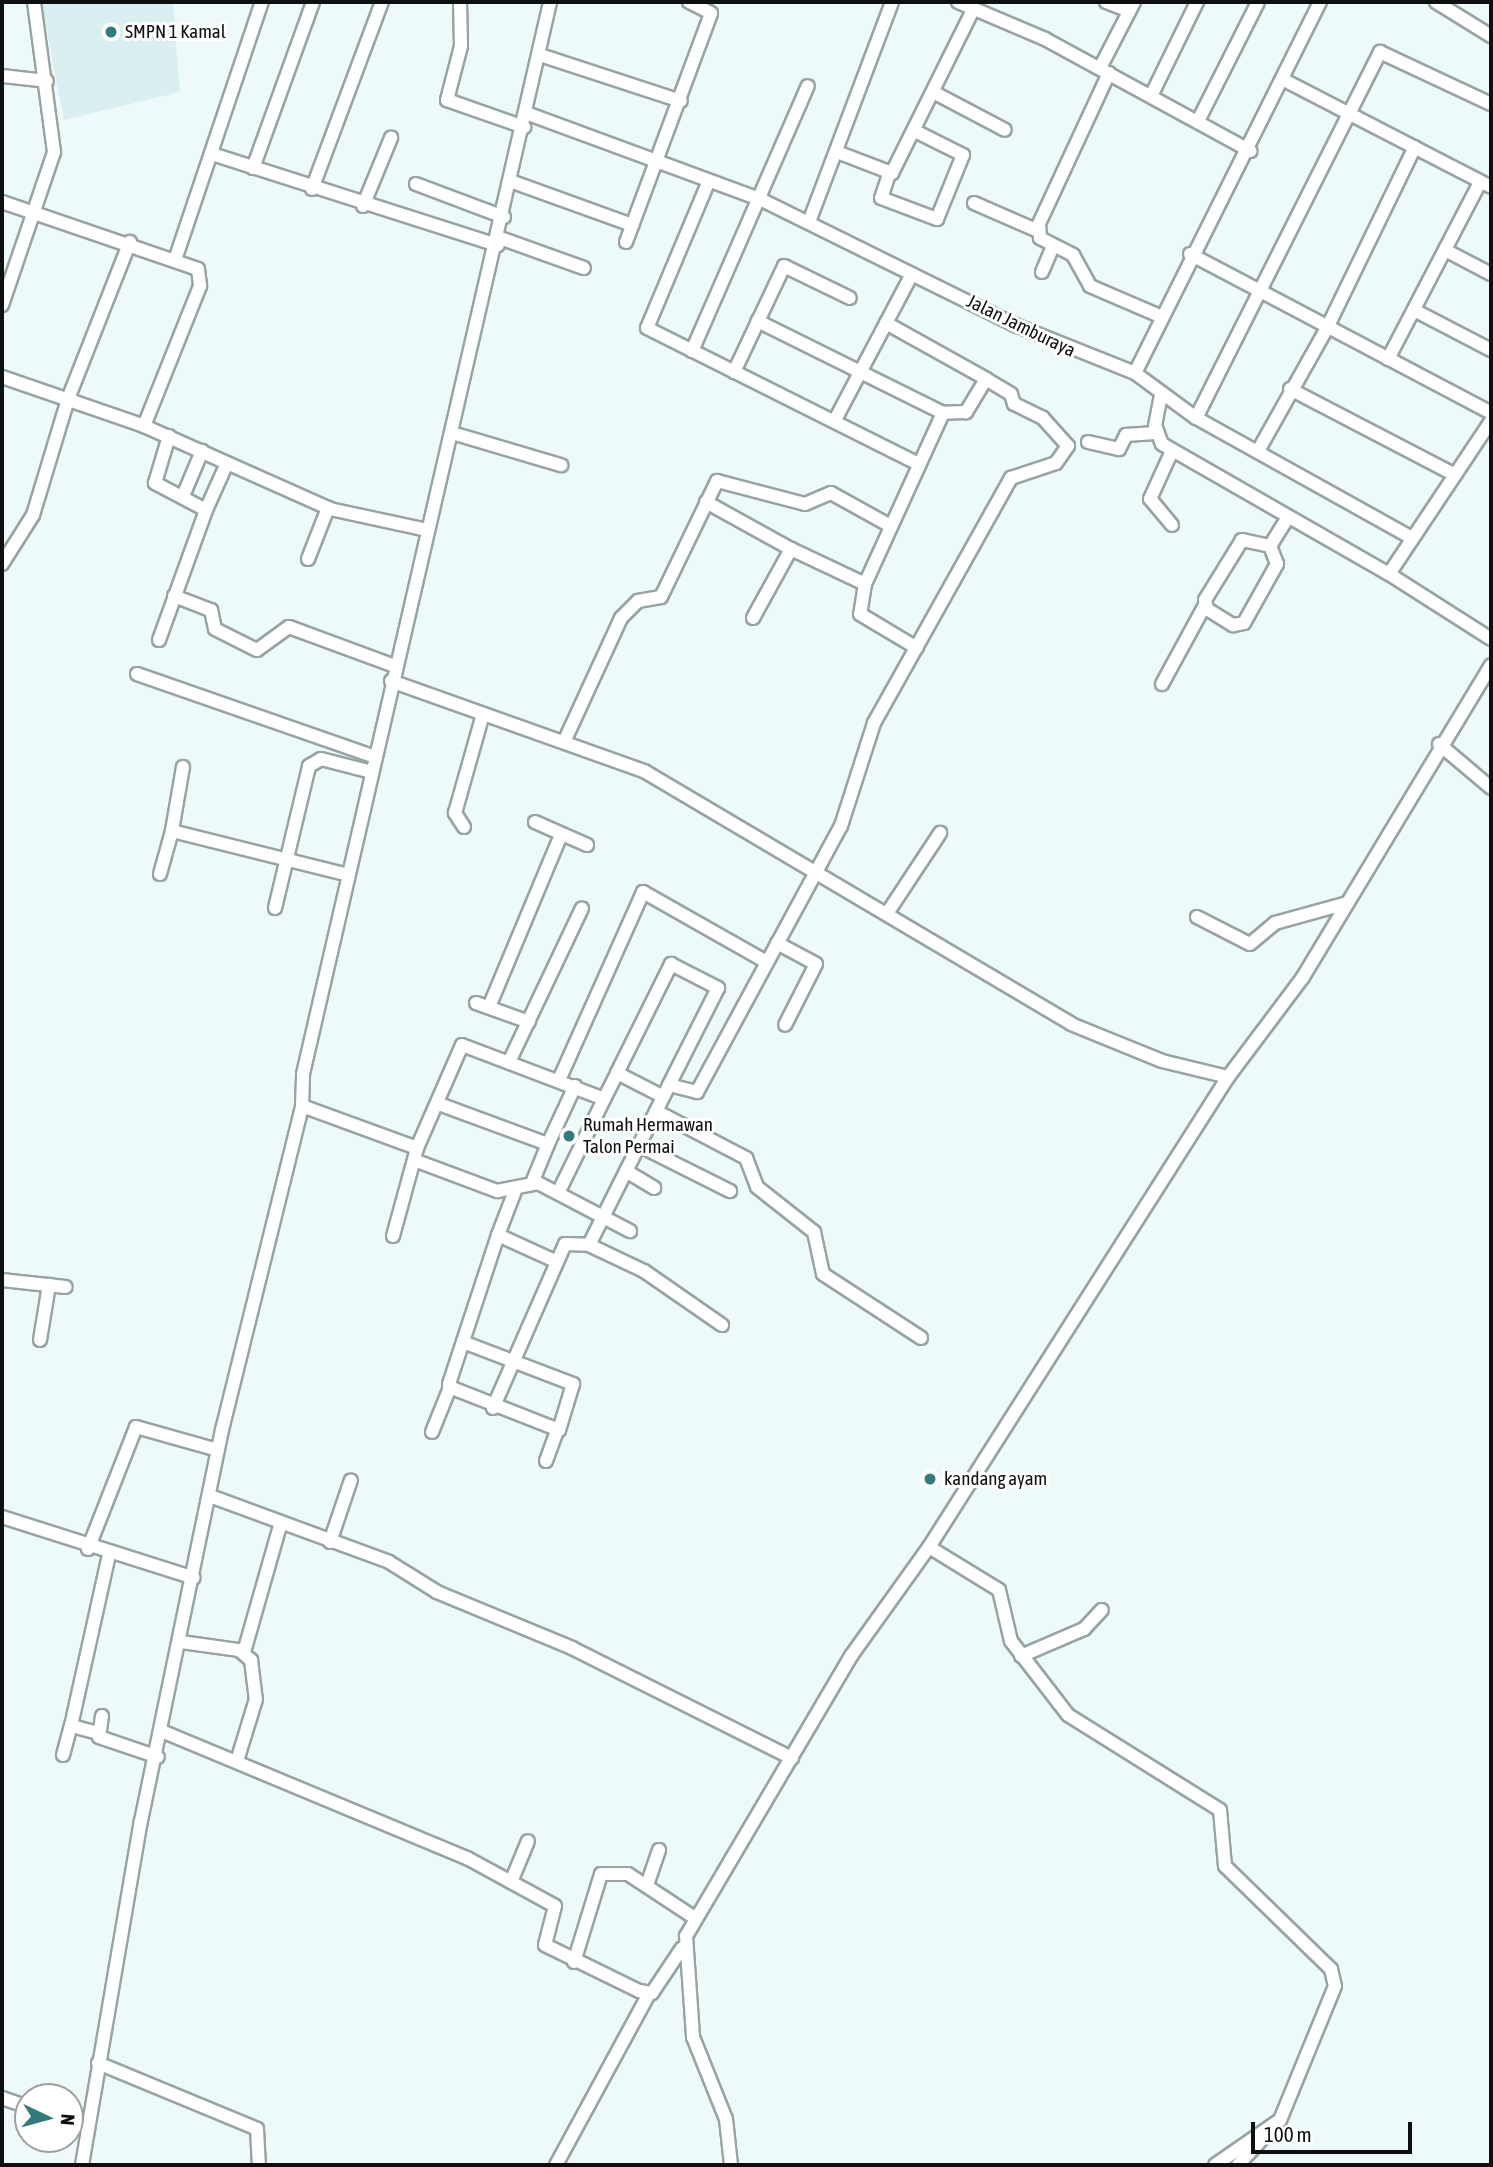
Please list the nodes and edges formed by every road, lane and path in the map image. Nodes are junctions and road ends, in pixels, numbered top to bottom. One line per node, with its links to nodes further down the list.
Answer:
1 (34, 2): 22 (street)
2 (262, 2): 38 (street)
3 (313, 2): 40 (street)
4 (382, 2): 46 (street)
5 (460, 2): 31 (street)
6 (550, 2): 18 (street)
7 (690, 2): 26 (street)
8 (958, 2): 16 (street)
9 (1106, 2): 15 (street)
10 (1197, 2): 25 (street)
11 (1258, 2): 30 (street)
12 (1320, 2): 21 (street)
13 (1436, 2): 17 (street)
14 (889, 3): 37 (street)
15 (1131, 7): 19 (street)
16 (974, 8): 19 (street); 24 (street)
17 (1491, 36)
18 (540, 55): 26 (street); 28 (street)
19 (1104, 70): 25 (street); 55 (street)
20 (2, 76): 22 (street)
21 (1282, 79): 29 (street); 36 (street)
22 (47, 81): 51 (street)
23 (808, 86): 47 (street)
24 (933, 92): 32 (street); 33 (street)
25 (1152, 96): 30 (street)
26 (681, 101): 39 (street)
27 (1491, 104): 29 (street)
28 (526, 113): 31 (street); 39 (street, Jalan Jamburaya)
29 (1350, 114): 35 (street); 67 (street)
30 (1198, 121): 36 (street)
31 (524, 127): 42 (street)
32 (1005, 130)
33 (915, 131): 41 (street); 41 (street)
34 (391, 138): 50 (street)
35 (1415, 146): 45 (street); 74 (street)
36 (1250, 151): 61 (street)
37 (837, 152): 41 (street); 53 (street)
38 (212, 154): 40 (street); 62 (street)
39 (658, 163): 43 (street, Jalan Jamburaya); 54 (street)
40 (253, 168): 46 (street)
41 (889, 174)
42 (513, 181): 52 (street); 54 (street)
43 (708, 183): 47 (street, Jalan Jamburaya); 76 (street)
44 (416, 184): 52 (street)
45 (1486, 184): 60 (street)
46 (312, 188): 50 (street)
47 (762, 200): 53 (street, Jalan Jamburaya); 76 (street)
48 (2, 202): 51 (street)
49 (974, 202): 55 (street)
50 (363, 206): 57 (street)
51 (36, 213): 56 (street); 69 (street)
52 (503, 217): 57 (street)
53 (809, 222): 65 (street, Jalan Jamburaya)
54 (632, 225): 58 (street)
55 (1038, 231): 59 (street)
56 (130, 242): 62 (street); 85 (street)
57 (499, 242): 63 (street); 92 (street)
58 (626, 242)
59 (1052, 248): 64 (street); 71 (street)
60 (1445, 250): 66 (street); 70 (street)
61 (1190, 254): 67 (street); 71 (street)
62 (176, 257): 91 (street)
63 (584, 268)
64 (1042, 272)
65 (912, 274): 73 (street); 80 (street, Jalan Jamburaya)
66 (1491, 274)
67 (1264, 292): 74 (street); 88 (street)
68 (850, 298): 72 (street)
69 (2, 305)
70 (1414, 310): 75 (street); 77 (street)
71 (1162, 313): 80 (street)
72 (758, 321): 78 (street); 79 (street)
73 (886, 323): 79 (street); 82 (street)
74 (1327, 328): 77 (street); 83 (street)
75 (1491, 350)
76 (692, 351): 78 (street)
77 (1388, 359): 87 (street)
78 (734, 372): 89 (street)
79 (862, 373): 86 (street); 89 (street)
80 (1135, 373): 84 (street)
81 (2, 377): 85 (street)
82 (986, 379): 86 (street); 123 (street)
83 (1290, 388): 98 (street); 102 (street)
84 (1161, 395): 88 (street); 93 (street)
85 (68, 400): 91 (street); 115 (street)
86 (943, 413): 100 (street)
87 (1491, 413)
88 (1196, 418): 98 (street)
89 (835, 420): 100 (street)
90 (1491, 421): 102 (street)
91 (144, 426): 94 (street)
92 (452, 433): 101 (street); 110 (street)
93 (1155, 433): 95 (street); 97 (street)
94 (169, 436): 96 (street); 103 (street)
95 (1088, 442)
96 (202, 451): 99 (street); 103 (street)
97 (1172, 451): 107 (street); 109 (street)
98 (1258, 451): 111 (street)
99 (227, 463): 105 (street); 106 (street)
100 (919, 464): 108 (street)
101 (561, 465)
102 (1455, 475): 111 (street)
103 (183, 496): 106 (street)
104 (706, 502): 108 (street); 113 (street); 130 (street)
105 (328, 508): 110 (street); 114 (street)
106 (206, 510): 118 (street)
107 (1286, 520): 112 (street); 116 (street)
108 (889, 525): 117 (street)
109 (1172, 525)
110 (427, 530): 125 (street)
111 (1412, 538): 116 (street)
112 (1270, 546): 119 (street); 119 (street)
113 (791, 549): 117 (street); 120 (street)
114 (308, 559)
115 (2, 564)
116 (1388, 574): 121 (street)
117 (865, 584): 123 (street)
118 (174, 596): 122 (street); 125 (street)
119 (1205, 605): 128 (street)
120 (754, 618)
121 (1491, 639)
122 (159, 640)
123 (917, 648): 143 (street)
124 (1491, 665): 131 (street)
125 (395, 666): 127 (street)
126 (137, 674): 132 (street)
127 (391, 681): 129 (street); 132 (street)
128 (1162, 684)
129 (483, 714): 130 (street); 137 (street)
130 (564, 742): 143 (street)
131 (1439, 744): 135 (street); 146 (street)
132 (375, 757): 134 (street)
133 (183, 767): 138 (street)
134 (372, 772): 142 (street); 145 (street)
135 (1491, 788)
136 (536, 822): 140 (street)
137 (464, 827)
138 (172, 831): 142 (street); 144 (street)
139 (940, 833): 149 (street)
140 (561, 835): 141 (street); 154 (street)
141 (587, 845)
142 (287, 858): 145 (street); 147 (street)
143 (819, 871): 149 (street); 151 (street)
144 (160, 874)
145 (348, 875): 165 (street)
146 (1347, 903): 150 (street); 159 (street)
147 (275, 908)
148 (582, 908): 155 (street)
149 (888, 912): 159 (street)
150 (1197, 917)
151 (777, 943): 152 (street); 156 (street)
152 (765, 961): 160 (street); 162 (street)
153 (476, 1003): 154 (street)
154 (489, 1007): 155 (street)
155 (529, 1022): 157 (street)
156 (785, 1025)
157 (509, 1062): 160 (street); 164 (street)
158 (617, 1073): 162 (street); 162 (street); 163 (street)
159 (1228, 1077): 201 (street)
160 (559, 1080): 161 (street)
161 (575, 1086): 163 (street); 167 (street)
162 (666, 1090): 166 (street)
163 (604, 1099): 174 (street)
164 (439, 1104): 167 (street); 169 (street)
165 (302, 1107): 169 (street); 194 (street)
166 (656, 1111): 168 (street); 186 (street)
167 (548, 1144): 171 (street)
168 (638, 1146): 170 (street); 175 (street)
169 (416, 1154): 173 (street); 179 (street)
170 (626, 1171): 172 (street); 176 (street)
171 (532, 1183): 173 (street); 174 (street)
172 (654, 1188)
173 (515, 1191): 178 (street)
174 (559, 1191): 176 (street)
175 (730, 1191)
176 (602, 1216): 177 (street); 180 (street)
177 (630, 1231)
178 (498, 1235): 181 (street); 188 (street)
179 (393, 1236)
180 (589, 1245): 181 (street); 185 (street)
181 (555, 1261): 189 (street)
182 (2, 1280): 183 (street)
183 (48, 1285): 184 (street); 187 (street)
184 (66, 1287)
185 (722, 1325)
186 (921, 1338)
187 (40, 1340)
188 (463, 1342): 189 (street); 190 (street)
189 (512, 1359): 191 (street); 192 (street)
190 (449, 1390): 191 (street); 193 (street)
191 (493, 1408): 192 (street)
192 (556, 1431): 195 (street)
193 (432, 1432)
194 (218, 1450): 197 (street); 202 (street)
195 (546, 1461)
196 (351, 1480): 200 (street)
197 (210, 1496): 199 (street); 204 (street)
198 (2, 1517): 202 (street)
199 (281, 1526): 200 (street); 207 (street)
200 (330, 1542): 216 (street)
201 (929, 1547): 208 (street); 216 (street)
202 (88, 1549): 203 (street)
203 (109, 1555): 204 (street); 210 (street)
204 (194, 1578): 206 (street)
205 (1102, 1610): 208 (street)
206 (181, 1642): 207 (street); 212 (street)
207 (244, 1652): 215 (street)
208 (1021, 1656): 227 (street)
209 (102, 1716): 211 (street)
210 (71, 1727): 211 (street); 213 (street)
211 (98, 1732): 214 (street)
212 (164, 1732): 214 (street); 215 (street)
213 (63, 1755)
214 (158, 1757): 225 (street)
215 (238, 1758): 219 (street)
216 (792, 1758): 221 (street)
217 (528, 1841): 219 (street)
218 (659, 1850): 220 (street)
219 (511, 1882): 223 (street)
220 (647, 1885): 221 (street); 223 (street)
221 (695, 1918): 222 (street)
222 (682, 1948): 224 (street); 231 (street)
223 (574, 1962): 224 (street)
224 (649, 1994): 230 (street)
225 (98, 2063): 226 (street); 229 (street)
226 (86, 2127): 228 (street)
227 (1270, 2129): 232 (street); 233 (street)
228 (82, 2165)
229 (259, 2165)
230 (556, 2165)
231 (731, 2165)
232 (1215, 2165)
233 (1238, 2165)

